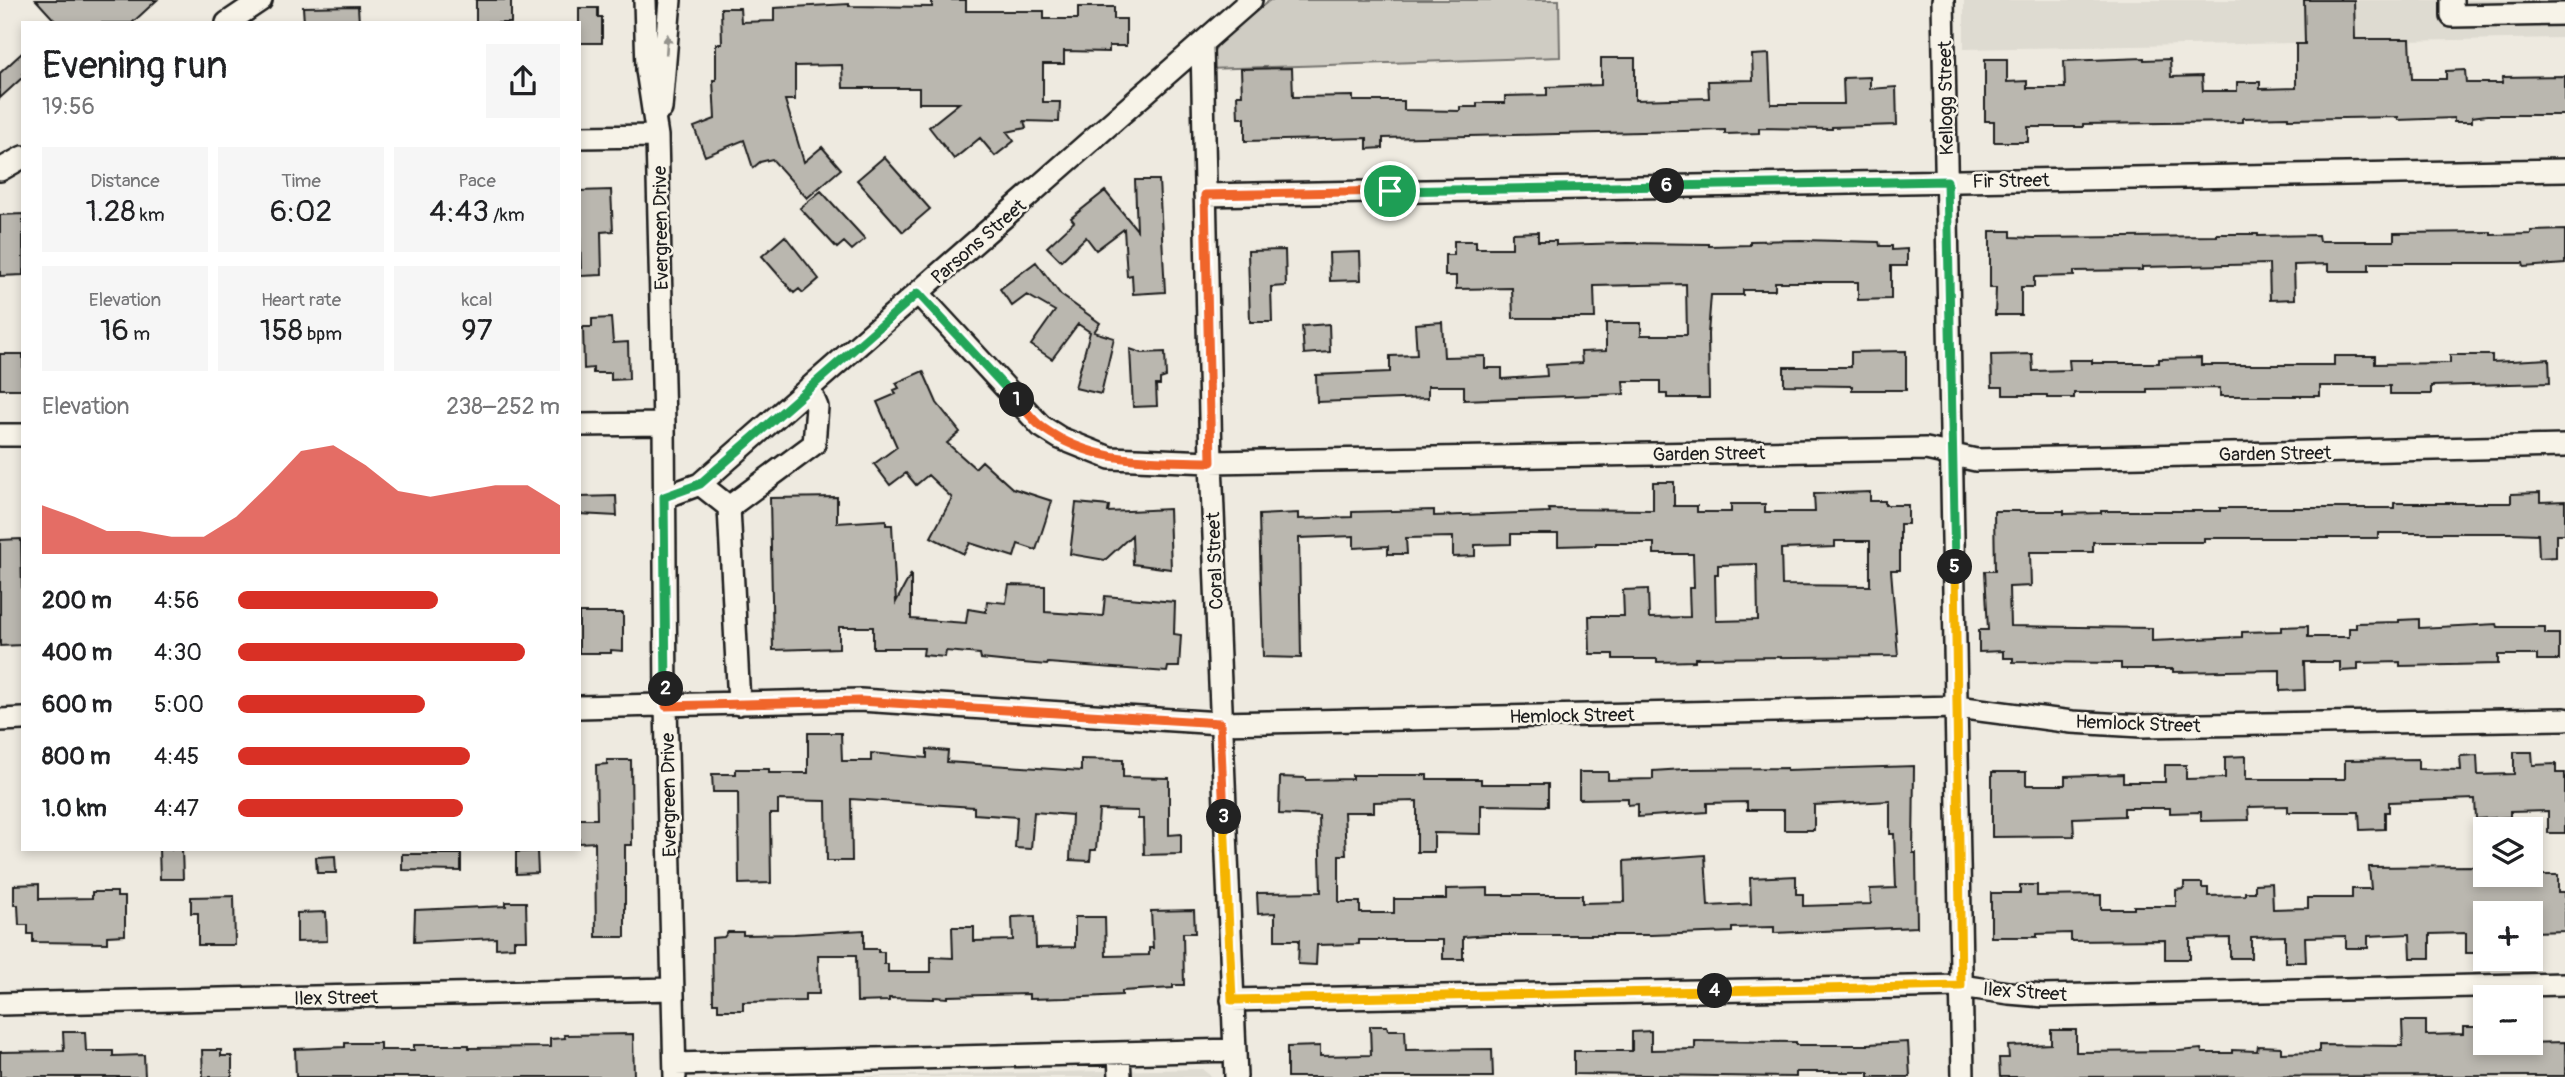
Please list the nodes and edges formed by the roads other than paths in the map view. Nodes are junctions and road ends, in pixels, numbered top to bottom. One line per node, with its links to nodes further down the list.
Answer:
1 (261, 0): 8 (street)
2 (645, 0): 10 (street, Evergreen Drive)
3 (670, 0): 10 (street, Evergreen Drive, one-way to 3)
4 (1251, 0): 9 (street, Parsons Street)
5 (1943, 0): 15 (street, Kellogg Street)
6 (2452, 0): 7 (street)
7 (2565, 14)
8 (230, 21)
9 (1202, 45): 16 (street, Coral Street); 17 (street, Parsons Street)
10 (657, 136): 11 (street); 19 (street, Evergreen Drive)
11 (581, 137)
12 (21, 158): 13 (street)
13 (0, 170)
14 (2565, 170): 15 (street, Fir Street)
15 (1947, 181): 16 (street, Fir Street); 24 (street, Kellogg Street)
16 (1205, 195): 25 (street, Coral Street)
17 (918, 293): 18 (street, Parsons Street); 25 (street, Garden Street)
18 (809, 388): 26 (street, Parsons Street); 28 (street)
19 (664, 424): 20 (street); 27 (street, Evergreen Drive)
20 (581, 425)
21 (0, 435): 22 (street)
22 (21, 435)
23 (2565, 446): 24 (street, Garden Street)
24 (1953, 456): 25 (street, Garden Street); 31 (street, Kellogg Street)
25 (1211, 462): 36 (street, Coral Street)
26 (700, 484): 27 (street, Parsons Street); 28 (street)
27 (664, 497): 30 (street, Evergreen Drive)
28 (729, 507): 29 (street)
29 (739, 704): 30 (street, Hemlock Street); 36 (street, Hemlock Street)
30 (666, 706): 32 (street, Hemlock Street); 39 (street, Evergreen Drive)
31 (1957, 707): 34 (street, Hemlock Street); 36 (street, Hemlock Street); 38 (street, Kellogg Street)
32 (581, 708)
33 (21, 719): 35 (street)
34 (2565, 719)
35 (0, 720)
36 (1220, 723): 40 (street, Coral Street)
37 (2565, 984): 38 (street, Ilex Street)
38 (1961, 986): 40 (street, Ilex Street); 48 (street, Kellogg Street)
39 (673, 989): 41 (street, Ilex Street); 45 (street, Evergreen Drive)
40 (1232, 1000): 42 (street, Coral Street)
41 (0, 1004)
42 (1235, 1050): 43 (street); 47 (street, Coral Street)
43 (1119, 1053): 44 (street); 46 (street)
44 (923, 1067): 45 (street)
45 (675, 1071)
46 (1120, 1077)
47 (1236, 1077)
48 (1964, 1077)

